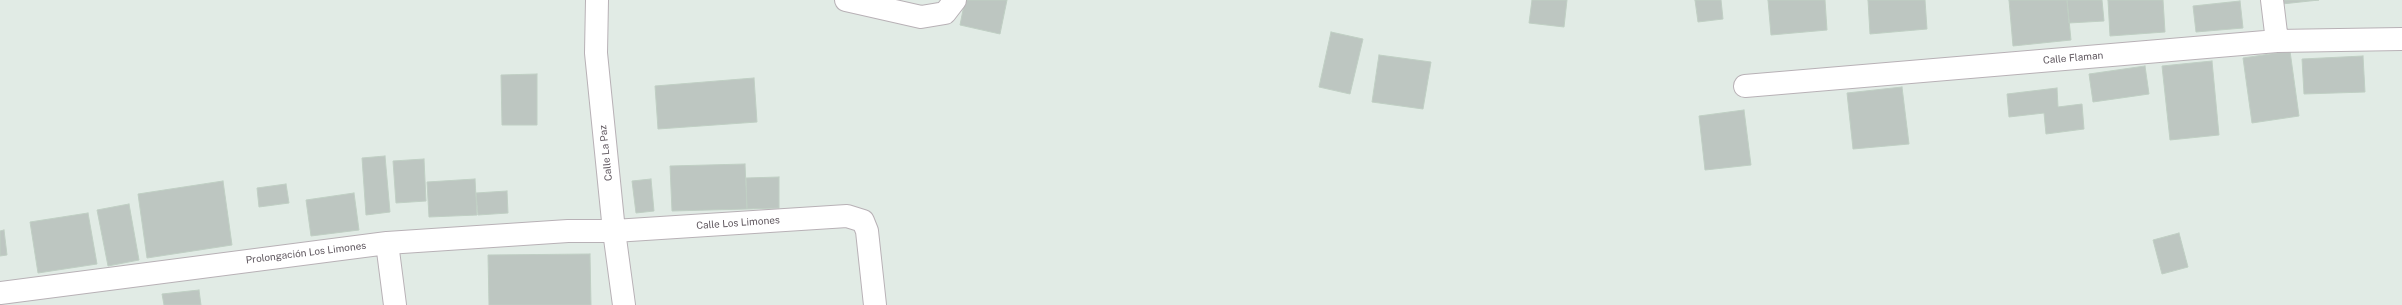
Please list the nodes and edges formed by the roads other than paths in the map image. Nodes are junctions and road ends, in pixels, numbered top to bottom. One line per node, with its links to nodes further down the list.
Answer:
1 (597, 0): 8 (street, Calle La Paz)
2 (846, 0): 4 (street)
3 (2272, 0): 6 (street)
4 (950, 7)
5 (2402, 39): 6 (street, Calle Flaman)
6 (2277, 41): 7 (street, Calle Flaman)
7 (1745, 86)
8 (614, 231): 9 (street, Prolongación Los Limones); 12 (street, Calle La Paz); 13 (street, Calle Los Limones)
9 (387, 243): 10 (street, Prolongación Los Limones); 11 (street)
10 (0, 293)
11 (395, 305)
12 (624, 305)
13 (875, 305)

